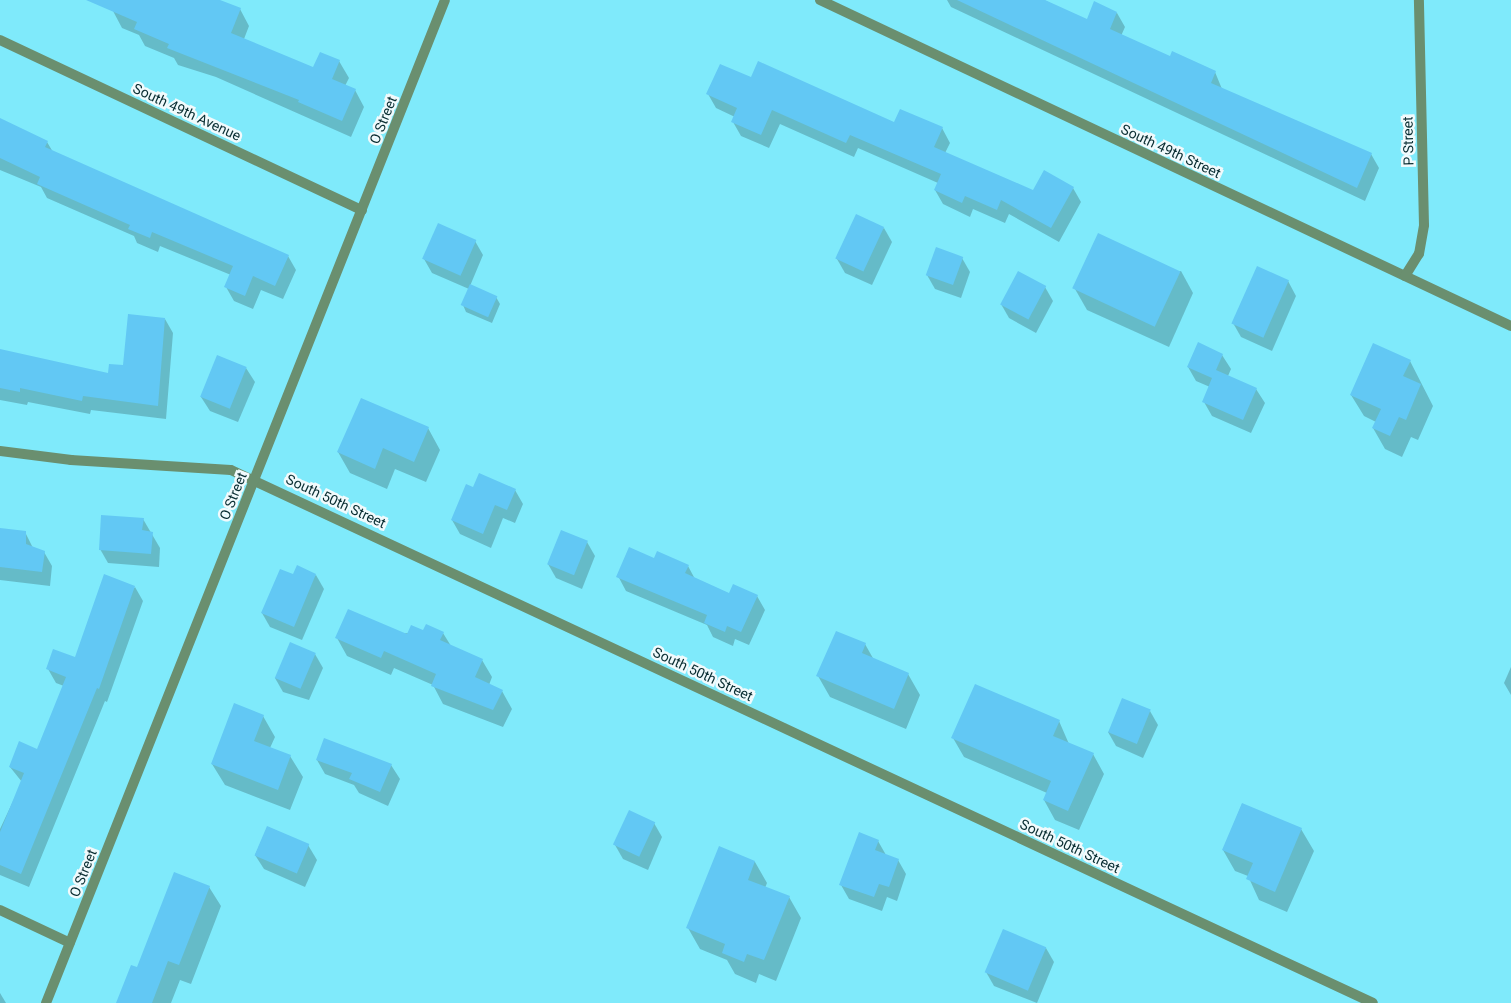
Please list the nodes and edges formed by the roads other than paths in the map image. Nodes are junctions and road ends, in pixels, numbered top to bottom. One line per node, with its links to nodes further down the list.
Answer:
1 (446, 0): 5 (street, O Street)
2 (820, 0): 6 (street, South 49th Street)
3 (1419, 0): 6 (street, P Street)
4 (0, 40): 5 (street, South 49th Avenue)
5 (362, 210): 9 (street, O Street)
6 (1405, 276): 7 (street, South 49th Street)
7 (1511, 326)
8 (0, 451): 9 (street, South 50th Street)
9 (255, 480): 11 (street, O Street); 13 (street, South 50th Street)
10 (0, 910): 11 (street)
11 (70, 943): 12 (street, O Street)
12 (46, 1003)
13 (1372, 1003)

